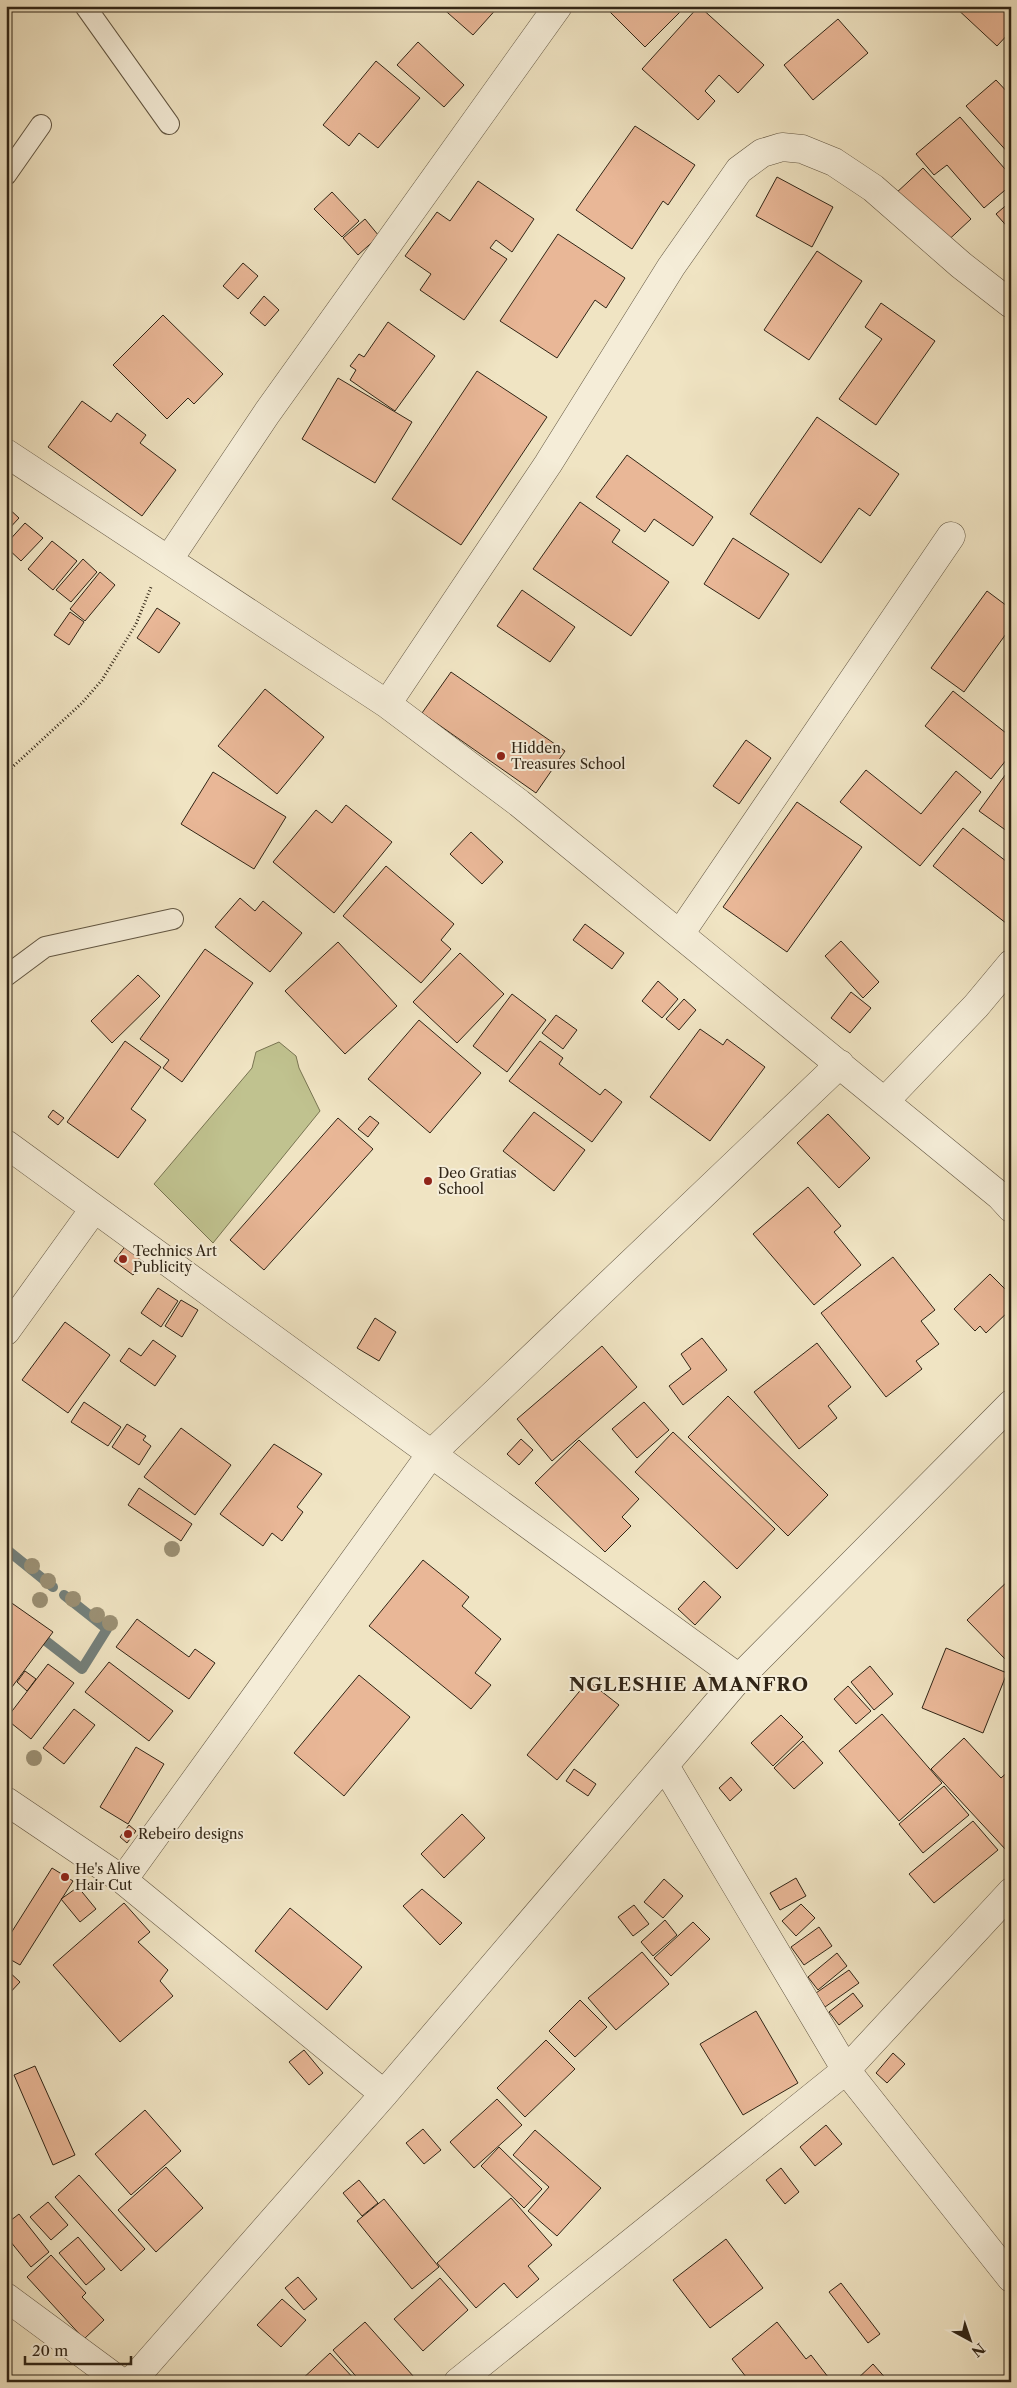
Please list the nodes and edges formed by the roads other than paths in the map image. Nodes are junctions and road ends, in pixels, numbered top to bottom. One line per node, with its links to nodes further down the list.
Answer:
1 (86, 6): 3 (lane)
2 (558, 6): 9 (street)
3 (169, 124)
4 (41, 125): 5 (lane)
5 (6, 175)
6 (1011, 304): 10 (street)
7 (6, 453): 9 (street)
8 (951, 536): 12 (street)
9 (169, 559): 10 (street)
10 (387, 704): 12 (street)
11 (173, 919): 14 (lane)
12 (680, 934): 15 (street)
13 (1011, 964): 16 (street)
14 (6, 976)
15 (840, 1064): 16 (street); 22 (street)
16 (885, 1101): 18 (street)
17 (6, 1144): 19 (street)
18 (1011, 1208)
19 (94, 1209): 20 (street); 22 (street)
20 (6, 1330)
21 (1011, 1404): 23 (street)
22 (431, 1454): 23 (street); 26 (street)
23 (739, 1678): 24 (street)
24 (665, 1766): 28 (street); 29 (street)
25 (6, 1801): 26 (street)
26 (124, 1880): 29 (street)
27 (1011, 1892): 28 (street)
28 (846, 2070): 30 (street); 34 (street)
29 (384, 2094): 33 (street)
30 (1011, 2278)
31 (6, 2297): 32 (street)
32 (122, 2382)
33 (131, 2382)
34 (458, 2382)

